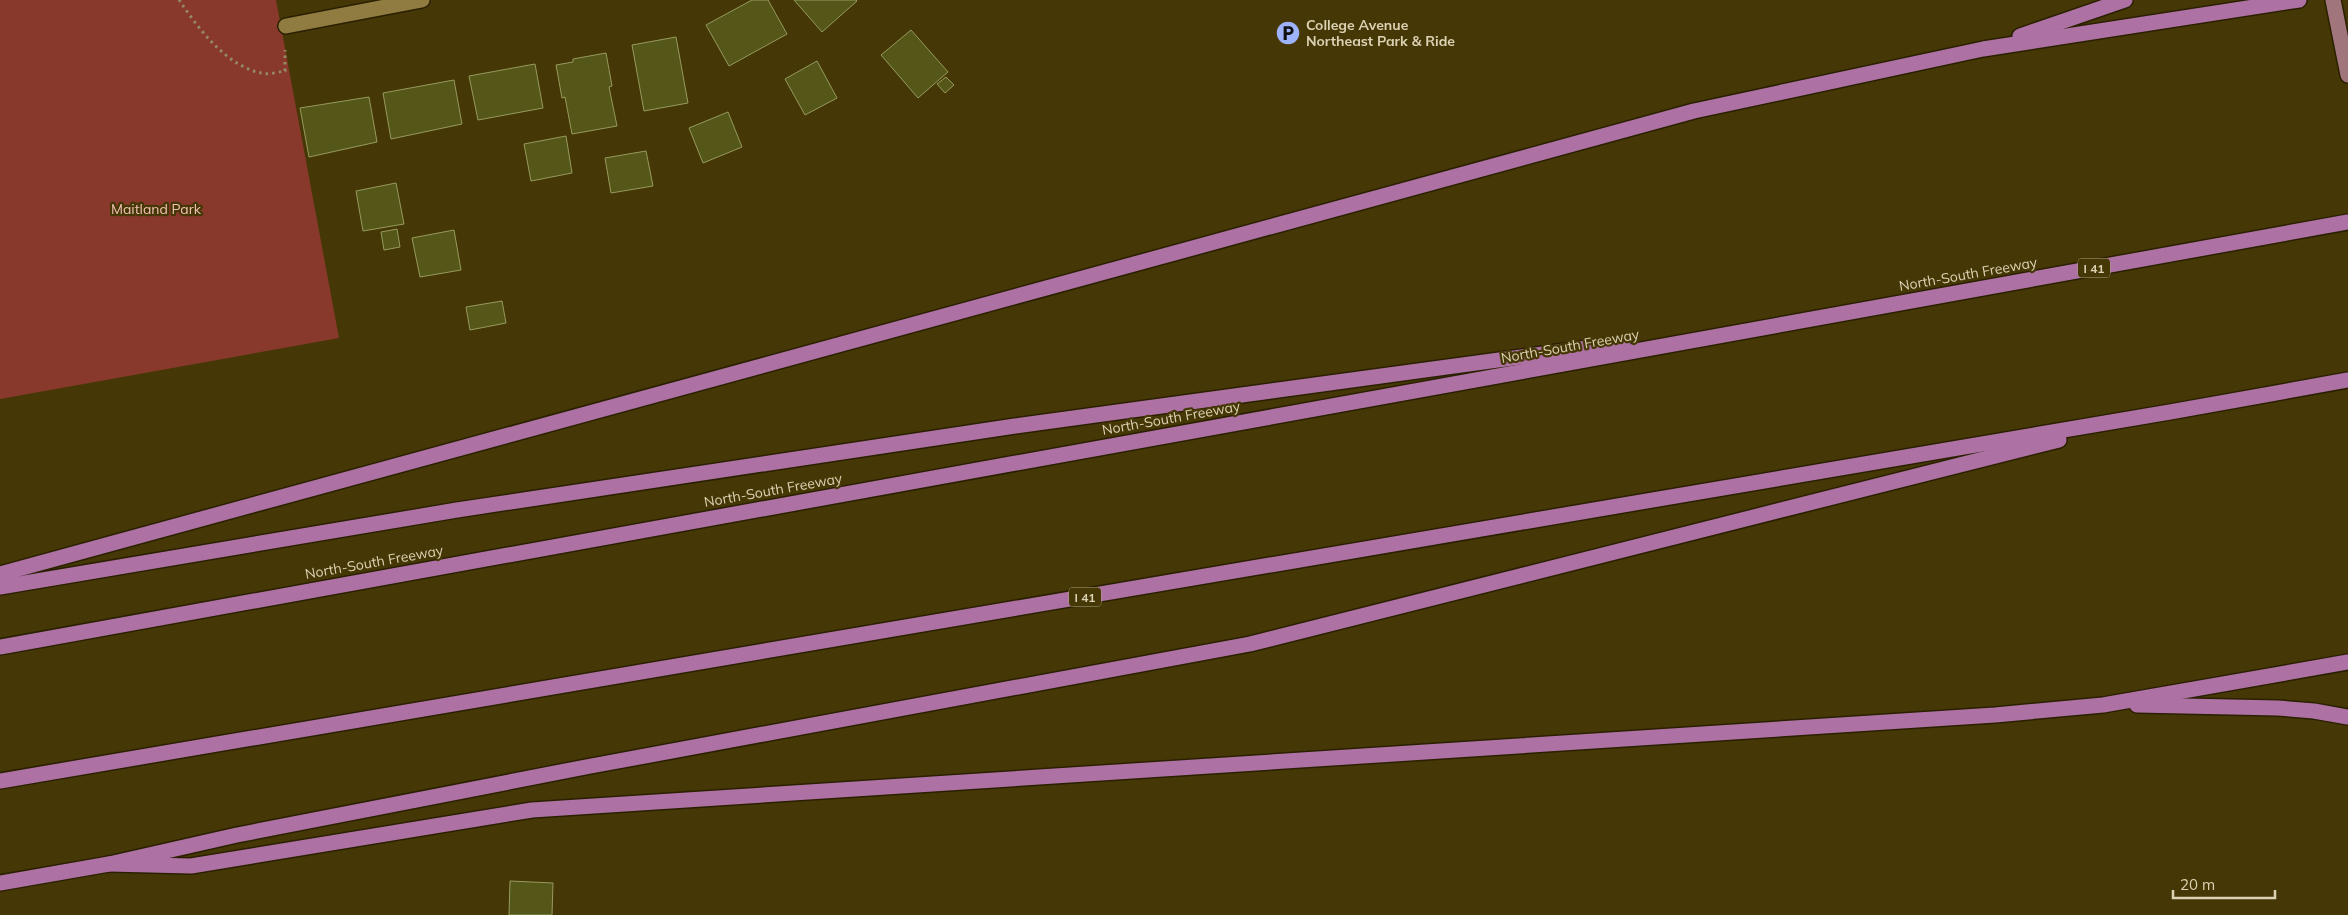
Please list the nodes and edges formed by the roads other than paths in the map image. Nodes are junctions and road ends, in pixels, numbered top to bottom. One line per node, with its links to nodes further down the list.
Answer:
1 (422, 0): 5 (street)
2 (2125, 0): 6 (highway)
3 (2299, 0): 6 (highway)
4 (2333, 0): 7 (main road)
5 (286, 26)
6 (1983, 49): 12 (highway)
7 (2348, 75)
8 (2348, 222): 9 (highway, North-South Freeway / I 41)
9 (1840, 314): 13 (highway); 14 (highway, North-South Freeway / I 41)
10 (2348, 380): 11 (highway, I 41)
11 (2170, 412): 18 (highway, I 41); 19 (highway)
12 (0, 574)
13 (0, 587)
14 (0, 647)
15 (2348, 662): 16 (highway)
16 (2103, 705): 17 (highway); 19 (highway)
17 (2348, 717)
18 (0, 781)
19 (109, 864): 20 (highway)
20 (0, 883)

